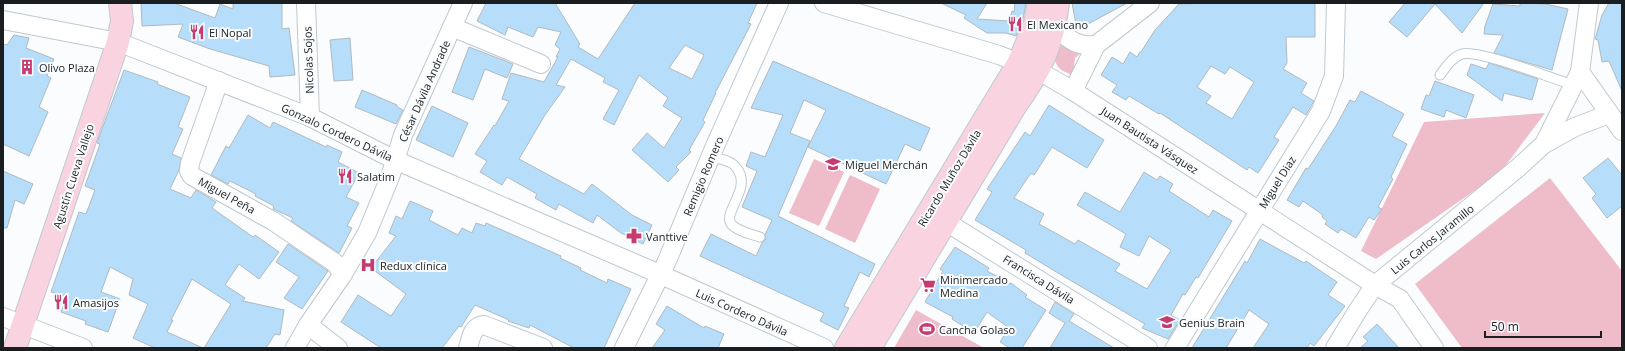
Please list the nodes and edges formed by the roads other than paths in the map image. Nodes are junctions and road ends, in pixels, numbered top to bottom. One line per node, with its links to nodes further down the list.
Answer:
1 (120, 3): 14 (main road, Agustín Cueva Vallejo)
2 (306, 3): 23 (street, Nicolas Sojos)
3 (463, 3): 12 (street, César Dávila Andrade)
4 (780, 3): 26 (street, Remigio Romero)
5 (824, 3): 17 (street, Juan Bautista Vásquez)
6 (1039, 3): 17 (main road, Ricardo Muñoz Dávila)
7 (1058, 3): 13 (main road, Ricardo Muñoz Dávila)
8 (1150, 3): 15 (street)
9 (1336, 3): 28 (street, Miguel Diaz)
10 (1589, 3): 19 (street, Luis Carlos Jaramillo)
11 (3, 20): 14 (street, Gonzalo Cordero Dávila)
12 (452, 27): 16 (street); 27 (street, César Dávila Andrade)
13 (1054, 27): 15 (street); 17 (main road, Ricardo Muñoz Dávila)
14 (118, 42): 20 (street, Gonzalo Cordero Dávila); 35 (main road, Agustín Cueva Vallejo)
15 (1096, 45): 21 (street)
16 (541, 64)
17 (1029, 66): 21 (street, Juan Bautista Vásquez); 29 (main road, Ricardo Muñoz Dávila)
18 (1440, 75): 19 (lane)
19 (1577, 78): 22 (street); 25 (street, Luis Carlos Jaramillo)
20 (219, 81): 23 (street, Gonzalo Cordero Dávila); 31 (street, Miguel Peña)
21 (1073, 90): 28 (street, Juan Bautista Vásquez)
22 (1609, 114): 24 (street); 25 (street, Luis Carlos Jaramillo)
23 (310, 117): 27 (street, Gonzalo Cordero Dávila)
24 (1622, 131)
25 (1544, 144): 33 (street, Luis Carlos Jaramillo)
26 (711, 157): 30 (lane); 32 (street, Remigio Romero)
27 (395, 160): 31 (street, César Dávila Andrade); 32 (street, Gonzalo Cordero Dávila)
28 (1259, 210): 33 (street, Juan Bautista Vásquez); 48 (street, Miguel Diaz)
29 (937, 216): 45 (main road, Ricardo Muñoz Dávila); 46 (main road, Ricardo Muñoz Dávila); 47 (street, Francisca Dávila)
30 (760, 237)
31 (343, 274): 36 (street, César Dávila Andrade)
32 (660, 275): 43 (street, Remigio Romero); 44 (street, Luis Cordero Dávila)
33 (1375, 286): 49 (street, Luis Carlos Jaramillo); 50 (street, Juan Bautista Vásquez)
34 (3, 317): 35 (street)
35 (24, 325): 37 (main road, Agustín Cueva Vallejo); 38 (street)
36 (308, 325): 39 (street, César Dávila Andrade); 40 (street)
37 (15, 348)
38 (83, 348)
39 (295, 348)
40 (338, 348)
41 (468, 348): 42 (street)
42 (543, 348)
43 (624, 348)
44 (824, 348)
45 (846, 348)
46 (870, 348)
47 (1148, 348)
48 (1175, 348)
49 (1335, 348)
50 (1434, 348)

